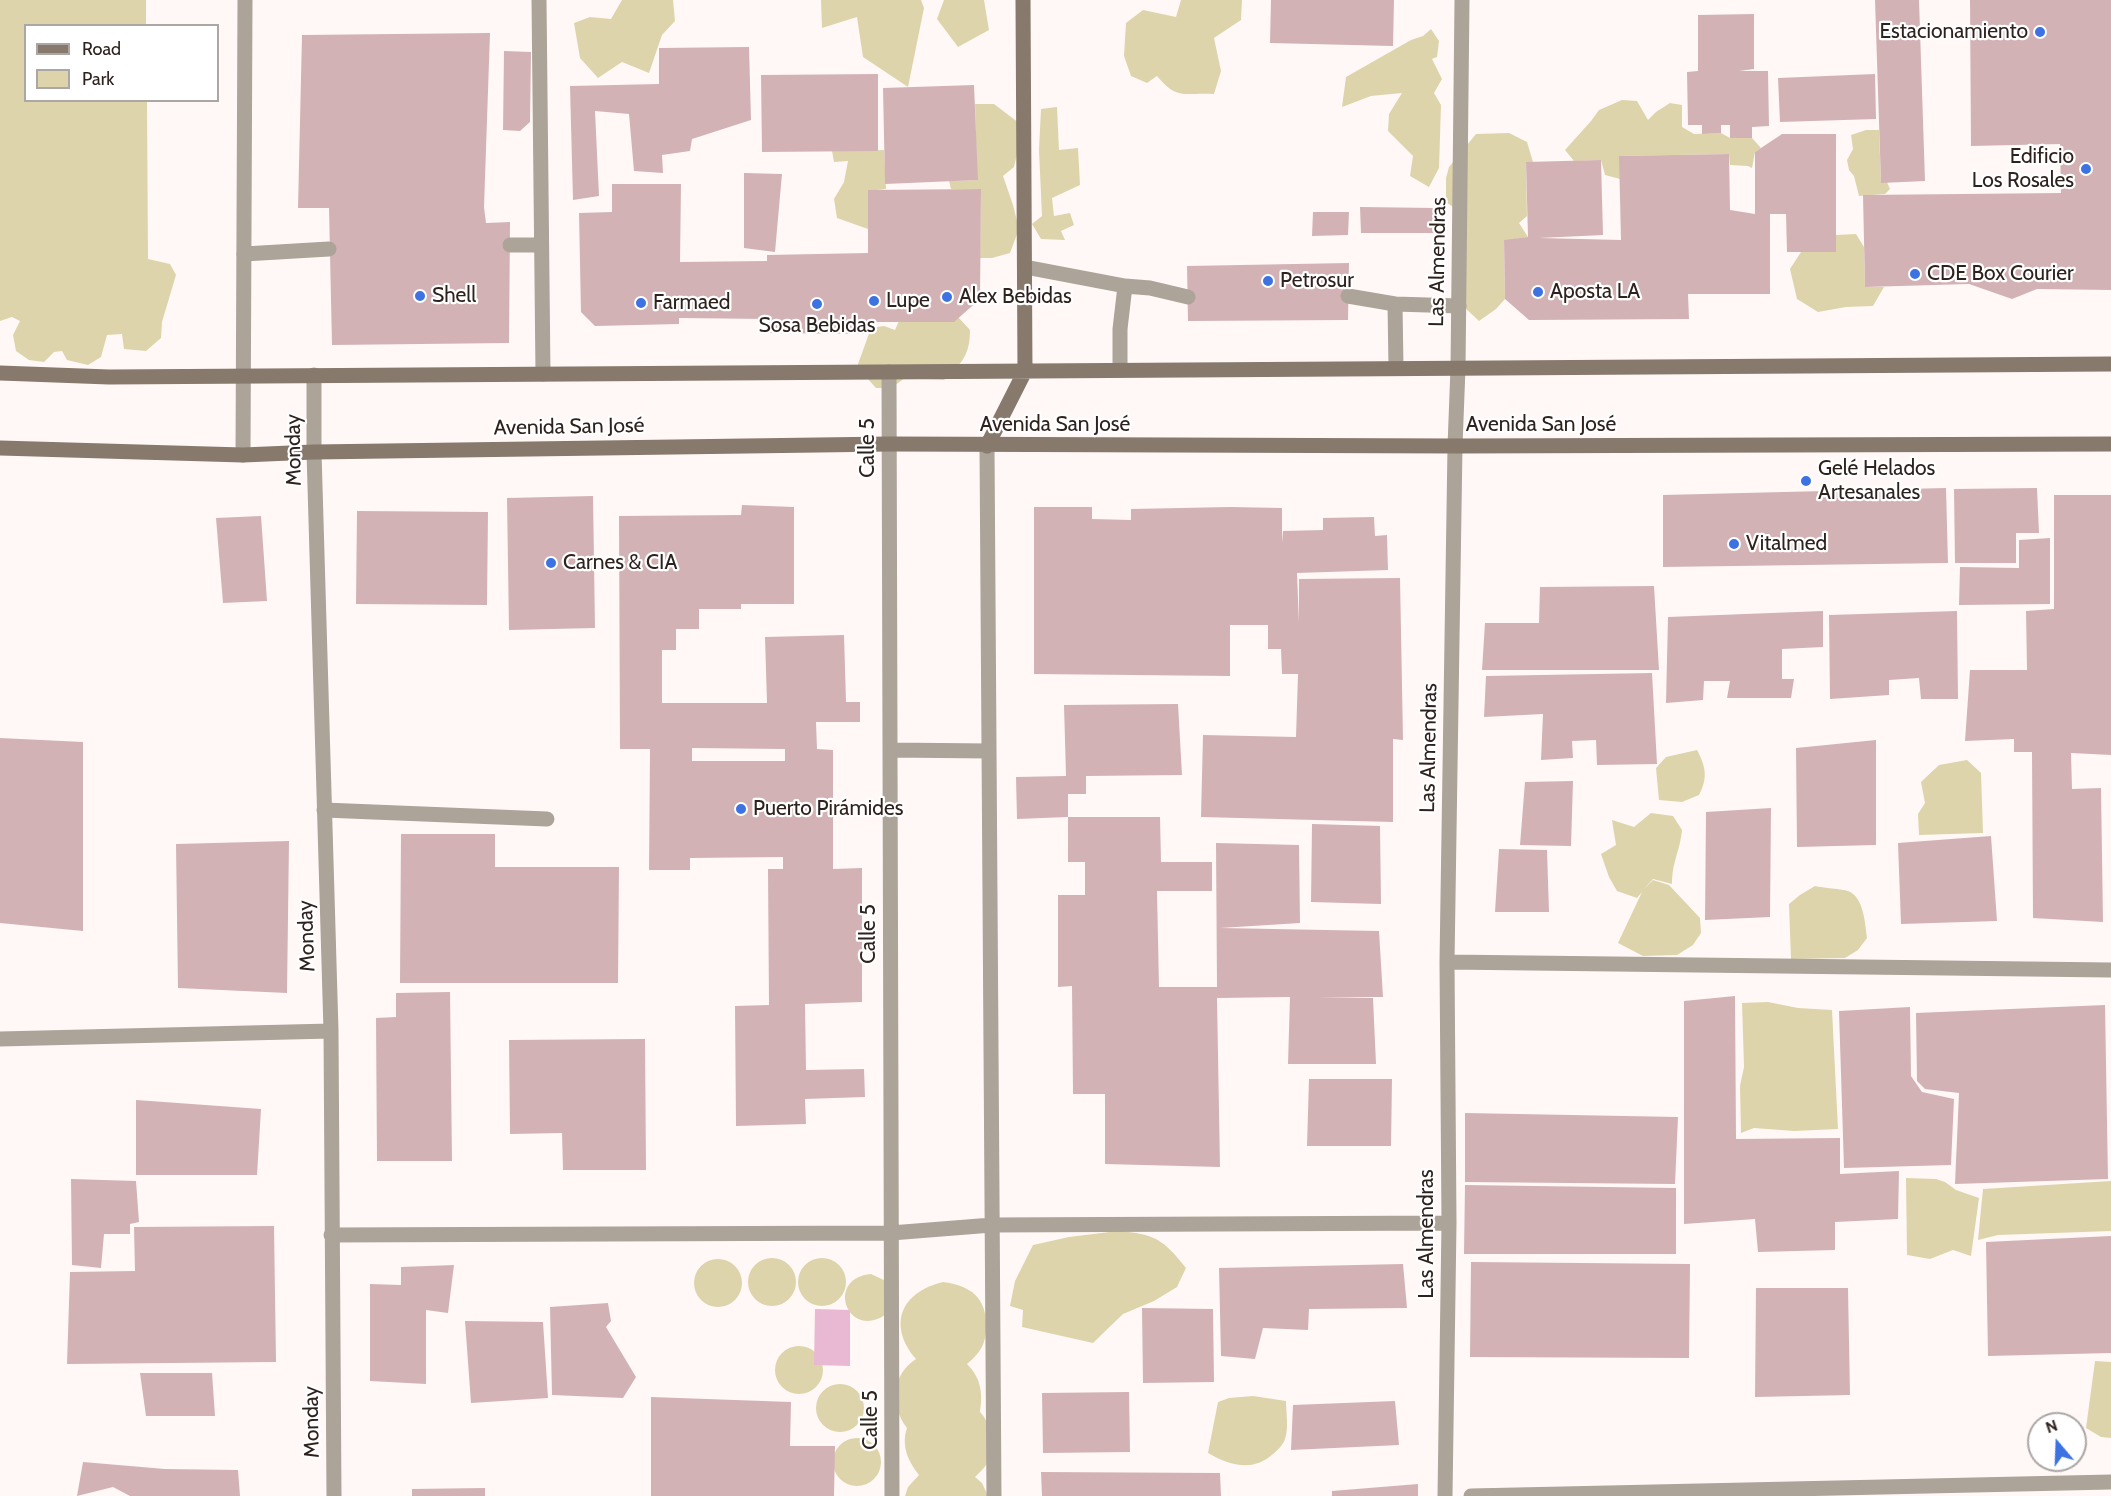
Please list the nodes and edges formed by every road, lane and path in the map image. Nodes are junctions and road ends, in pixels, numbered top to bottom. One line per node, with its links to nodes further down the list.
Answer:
1 (245, 0): 8 (street)
2 (539, 0): 5 (street)
3 (1023, 0): 9 (street)
4 (1462, 0): 14 (street, Las Almendras)
5 (541, 245): 6 (street); 22 (street)
6 (510, 246)
7 (329, 249): 8 (street)
8 (244, 254): 24 (street)
9 (1025, 267): 10 (street); 19 (street)
10 (1125, 286): 12 (street); 18 (street)
11 (1348, 296): 13 (street)
12 (1188, 297)
13 (1395, 304): 14 (street); 16 (street)
14 (1459, 306): 17 (street, Las Almendras)
15 (2111, 364): 17 (street)
16 (1396, 368): 17 (street); 18 (street)
17 (1458, 368): 28 (street, Las Almendras)
18 (1120, 370): 19 (street)
19 (1025, 371): 20 (street); 27 (street)
20 (889, 372): 22 (street); 25 (street, Calle 5)
21 (0, 373): 24 (street)
22 (543, 374): 23 (street)
23 (314, 375): 24 (street); 30 (street, Monday)
24 (243, 376): 31 (street)
25 (890, 444): 27 (street, Avenida San José); 30 (street, Avenida San José); 32 (street, Calle 5)
26 (2111, 444): 28 (street, Avenida San José)
27 (987, 446): 28 (street, Avenida San José); 33 (street)
28 (1455, 446): 36 (street, Las Almendras)
29 (0, 448): 31 (street, Avenida San José)
30 (314, 452): 31 (street, Avenida San José); 34 (street, Monday)
31 (243, 455)
32 (890, 750): 33 (street); 42 (street, Calle 5)
33 (989, 751): 41 (street)
34 (324, 810): 35 (street); 38 (street, Monday)
35 (547, 819)
36 (1447, 962): 37 (street); 40 (street, Las Almendras)
37 (2111, 970)
38 (331, 1031): 39 (street); 43 (street, Monday)
39 (0, 1039)
40 (1449, 1223): 41 (street); 48 (street, Las Almendras)
41 (992, 1225): 42 (street); 47 (street)
42 (891, 1233): 43 (street); 46 (street, Calle 5)
43 (331, 1235): 45 (street, Monday)
44 (2111, 1482): 49 (street)
45 (334, 1496)
46 (892, 1496)
47 (994, 1496)
48 (1445, 1496)
49 (1471, 1496)

